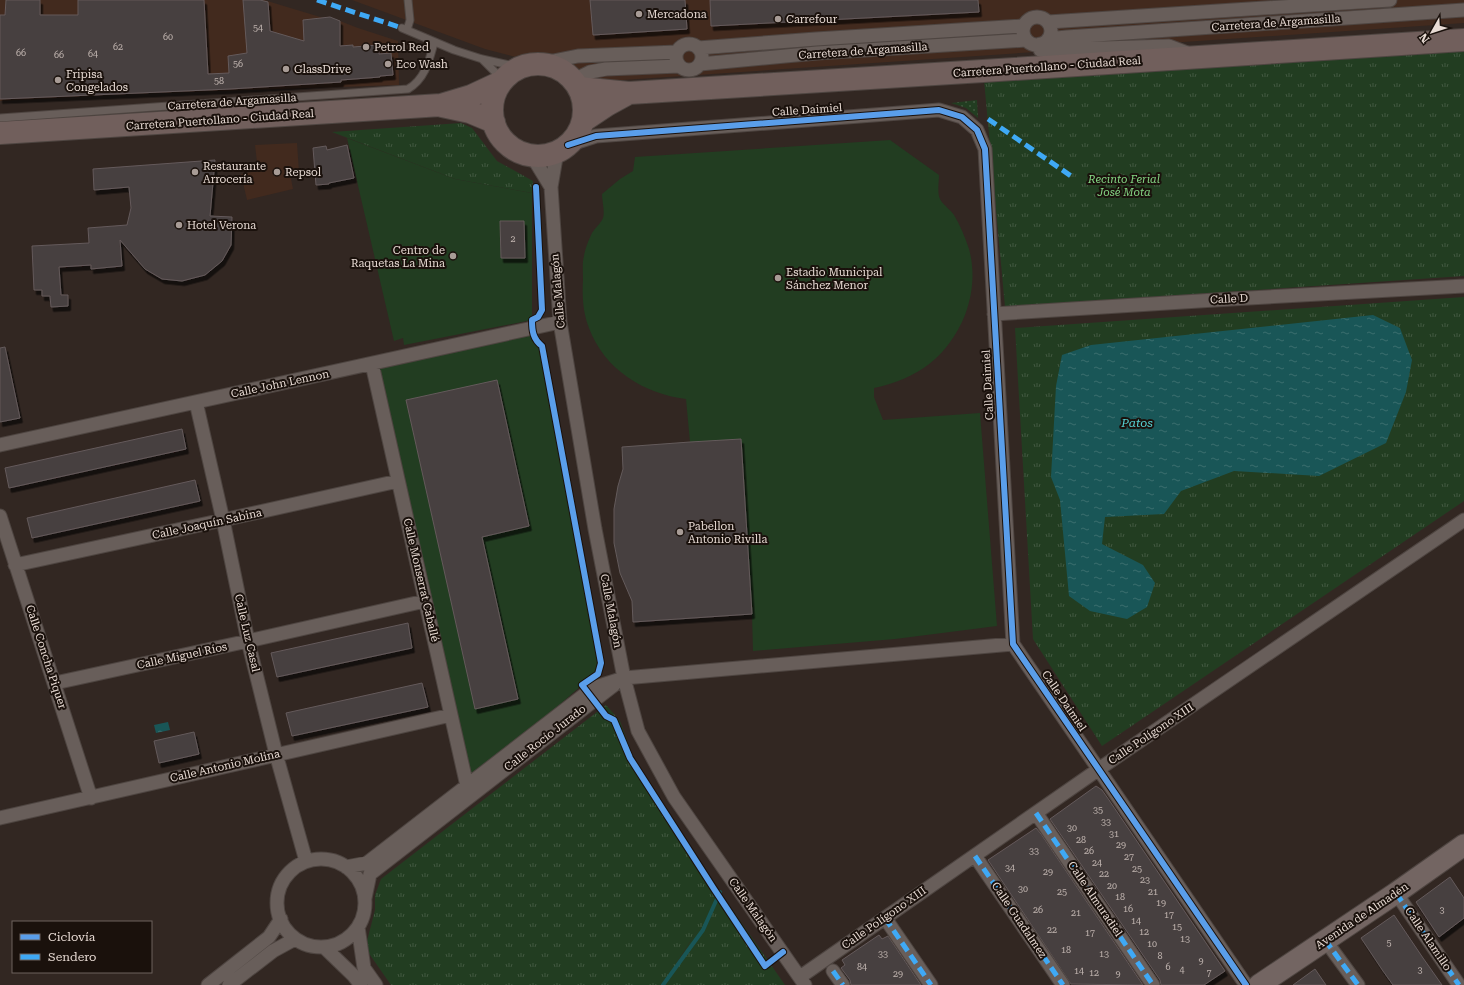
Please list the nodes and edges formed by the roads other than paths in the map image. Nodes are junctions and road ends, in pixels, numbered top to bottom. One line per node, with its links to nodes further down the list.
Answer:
1 (408, 0): 11 (lane)
2 (1390, 0): 4 (street, Carretera de Argamasilla)
3 (1464, 10): 7 (street, Carretera de Argamasilla)
4 (1086, 20): 5 (street, Carretera de Argamasilla); 7 (street)
5 (1048, 22): 6 (street, Carretera de Argamasilla); 10 (street)
6 (1023, 26): 8 (street); 12 (street, Carretera de Argamasilla)
7 (1088, 35): 10 (street, Carretera de Argamasilla)
8 (1026, 40): 10 (street, Carretera de Argamasilla); 17 (street, Carretera de Argamasilla)
9 (1464, 40): 14 (highway, Carretera Puertollano - Ciudad Real)
10 (1044, 42): 14 (street, Carretera de Argamasilla)
11 (434, 43): 15 (lane); 23 (lane, Carretera de Argamasilla)
12 (698, 48): 13 (street); 17 (street)
13 (677, 52): 16 (street); 18 (street)
14 (1200, 57): 21 (highway, Carretera Puertollano - Ciudad Real)
15 (482, 59): 19 (lane); 19 (lane)
16 (543, 64): 19 (highway); 20 (highway)
17 (700, 64): 18 (street)
18 (679, 66): 20 (street)
19 (508, 77): 22 (highway, Carretera Puertollano - Ciudad Real); 25 (highway)
20 (576, 84): 21 (highway, Carretera Puertollano - Ciudad Real); 24 (highway)
21 (629, 93): 24 (highway, Carretera Puertollano - Ciudad Real)
22 (441, 106): 25 (highway, Carretera Puertollano - Ciudad Real); 26 (highway, Carretera Puertollano - Ciudad Real)
23 (0, 118)
24 (583, 121): 27 (highway)
25 (494, 122): 28 (highway)
26 (0, 133)
27 (562, 149): 28 (highway); 29 (street, Calle Malagón); 31 (street, Calle Daimiel)
28 (532, 156): 29 (street, Calle Malagón)
29 (552, 187): 32 (street, Calle Malagón)
30 (1464, 286): 31 (street, Calle D)
31 (994, 314): 43 (street, Calle Daimiel)
32 (560, 322): 33 (street, Calle John Lennon); 44 (street, Calle Malagón)
33 (372, 364): 34 (street, Calle John Lennon); 36 (street, Calle Monserrat Caballé)
34 (196, 402): 35 (street, Calle John Lennon); 38 (street, Calle Luz Casal)
35 (0, 445)
36 (398, 481): 38 (street, Calle Joaquín Sabina); 41 (street, Calle Monserrat Caballé)
37 (0, 516): 40 (street, Calle Concha Piquer)
38 (223, 520): 40 (street, Calle Joaquín Sabina); 42 (street, Calle Luz Casal)
39 (1464, 520): 48 (street, Calle Polígono XIII)
40 (15, 565): 45 (street, Calle Concha Piquer)
41 (425, 600): 42 (street, Calle Miguel Ríos); 46 (street, Calle Monserrat Caballé)
42 (248, 642): 45 (street, Calle Miguel Ríos); 47 (street, Calle Luz Casal)
43 (1013, 644): 44 (street); 48 (street, Calle Daimiel)
44 (624, 678): 49 (street, Calle Rocío Jurado); 66 (street, Calle Malagón)
45 (55, 683): 50 (street, Calle Concha Piquer)
46 (451, 715): 47 (street, Calle Antonio Molina); 49 (street, Calle Monserrat Caballé)
47 (276, 754): 50 (street, Calle Antonio Molina); 55 (street, Calle Luz Casal)
48 (1099, 769): 51 (street, Calle Polígono XIII); 75 (street, Calle Daimiel)
49 (470, 790): 56 (street, Calle Rocío Jurado); 58 (street, Calle Rocío Jurado)
50 (91, 798): 52 (street, Calle Antonio Molina)
51 (1036, 813): 54 (street, Calle Polígono XIII); 74 (street, Calle Almuradiel)
52 (0, 818)
53 (1464, 845): 57 (main road, Avenida de Almadén)
54 (975, 856): 59 (street, Calle Polígono XIII); 73 (street, Calle Guadalmez)
55 (306, 861): 56 (street); 60 (street)
56 (346, 867): 58 (street)
57 (1396, 893): 63 (main road, Avenida de Almadén); 78 (street, Calle Alamillo)
58 (365, 898): 61 (street)
59 (885, 918): 66 (street, Calle Polígono XIII); 72 (street)
60 (281, 919): 62 (street); 67 (street)
61 (358, 927): 64 (street); 70 (street)
62 (295, 939): 64 (street); 68 (street)
63 (1325, 940): 76 (main road, Avenida de Almadén); 77 (street)
64 (324, 947): 69 (street)
65 (833, 971): 71 (street)
66 (802, 981)
67 (208, 985)
68 (229, 985)
69 (361, 985)
70 (376, 985)
71 (843, 985)
72 (931, 985)
73 (1063, 985)
74 (1153, 985)
75 (1246, 985)
76 (1259, 985)
77 (1358, 985)
78 (1459, 985)

